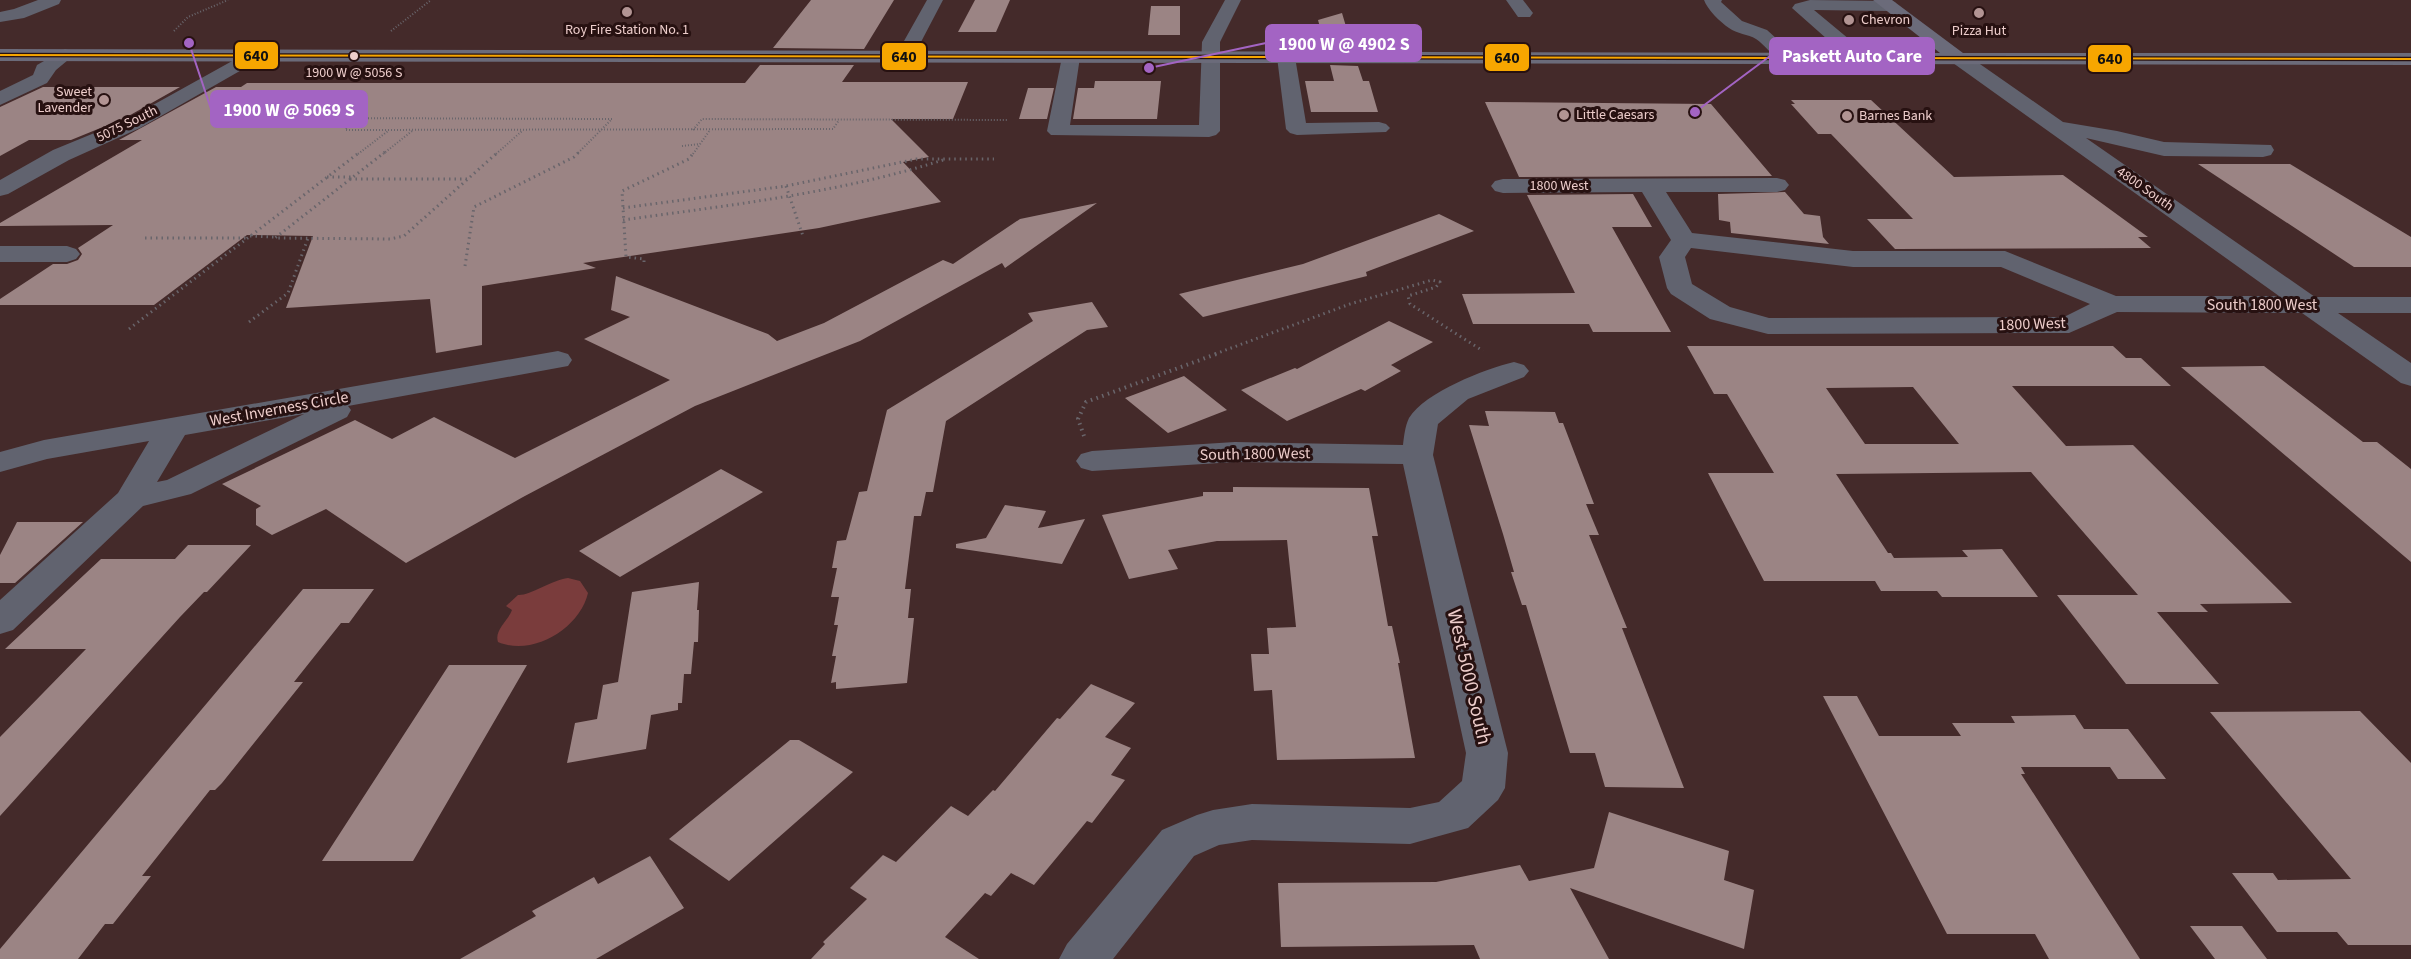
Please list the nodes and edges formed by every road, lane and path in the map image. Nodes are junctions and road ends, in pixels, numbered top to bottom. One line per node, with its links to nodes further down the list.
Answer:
1 (53, 0): 9 (street)
2 (228, 0): 10 (path)
3 (430, 0): 14 (path)
4 (935, 0): 19 (street)
5 (1233, 0): 21 (street)
6 (1846, 3): 8 (street); 13 (street)
7 (1705, 7): 15 (street)
8 (1883, 13): 25 (main road, 4800 South)
9 (0, 17)
10 (173, 32)
11 (1784, 33): 15 (street)
12 (1807, 33): 13 (street)
13 (1830, 33): 24 (street)
14 (386, 34)
15 (1761, 34): 23 (street)
16 (1, 56): 17 (main road)
17 (66, 56): 18 (main road); 27 (street); 28 (street)
18 (252, 56): 19 (main road); 53 (street, 5075 South)
19 (904, 57): 20 (main road)
20 (1071, 57): 21 (main road); 21 (street)
21 (1209, 57): 22 (main road)
22 (1286, 57): 23 (main road); 34 (street)
23 (1789, 58): 24 (main road)
24 (1860, 58): 25 (main road)
25 (1960, 59): 26 (main road); 33 (street, 4800 South)
26 (2411, 59)
27 (0, 79)
28 (0, 99)
29 (317, 118): 30 (path)
30 (360, 118): 35 (path); 39 (path)
31 (839, 120): 32 (path); 37 (path); 40 (path)
32 (1007, 120)
33 (2055, 126): 43 (street); 69 (street, 4800 South)
34 (1379, 128)
35 (388, 130): 36 (path); 46 (path)
36 (412, 130): 38 (path); 47 (path)
37 (711, 130): 40 (path); 41 (path)
38 (522, 131): 39 (path); 48 (path)
39 (601, 131): 40 (path); 66 (path)
40 (693, 131)
41 (700, 144): 42 (path); 55 (path)
42 (682, 146)
43 (2263, 150)
44 (947, 159): 45 (path); 50 (path); 54 (path)
45 (994, 159)
46 (327, 177): 47 (path); 58 (path)
47 (351, 178): 48 (path); 59 (path)
48 (469, 179): 61 (path)
49 (1777, 185): 52 (street, 1800 West)
50 (786, 186): 54 (path); 55 (path)
51 (1503, 186): 52 (street, 1800 West)
52 (1650, 186): 62 (street)
53 (0, 189)
54 (790, 196): 56 (path); 57 (path)
55 (623, 208): 56 (path)
56 (623, 220): 65 (path)
57 (803, 236)
58 (248, 237): 59 (path); 60 (path); 71 (path)
59 (277, 237): 61 (path)
60 (145, 238)
61 (308, 238): 70 (path)
62 (1684, 240): 67 (street); 67 (street, 1800 West)
63 (0, 254): 64 (street)
64 (67, 254)
65 (644, 262)
66 (465, 266)
67 (2112, 304): 69 (street, South 1800 West)
68 (2411, 304): 69 (street, South 1800 West)
69 (2310, 305): 74 (street, 4800 South)
70 (249, 322)
71 (129, 329)
72 (558, 360): 75 (street, West Inverness Circle)
73 (1514, 371): 77 (street, West 5000 South); 78 (path)
74 (2411, 377)
75 (372, 393): 76 (street, West Inverness Circle); 80 (street)
76 (173, 428): 79 (street, West Inverness Circle); 80 (street)
77 (1417, 455): 78 (street, South 1800 West); 82 (street, West 5000 South)
78 (1092, 461)
79 (0, 462)
80 (130, 499): 81 (street)
81 (0, 621)
82 (1084, 959)

